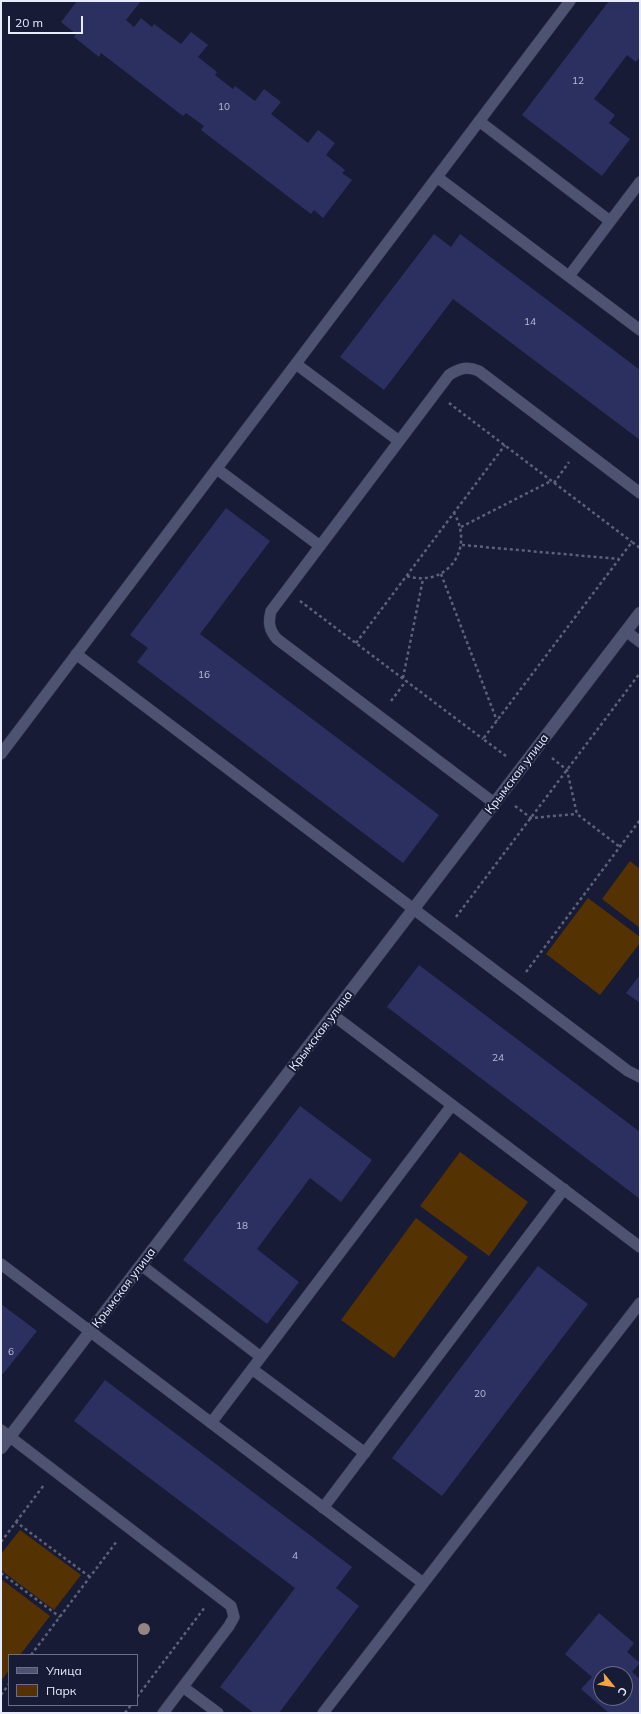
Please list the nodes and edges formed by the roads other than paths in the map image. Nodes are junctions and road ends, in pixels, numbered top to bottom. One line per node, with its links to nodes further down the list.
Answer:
1 (570, 1): 2 (lane)
2 (479, 121): 3 (lane); 5 (lane)
3 (437, 177): 6 (lane); 8 (lane)
4 (640, 182): 5 (lane)
5 (610, 221): 6 (lane)
6 (569, 276): 7 (lane)
7 (640, 330)
8 (296, 364): 9 (lane); 10 (lane)
9 (399, 441): 11 (lane); 12 (lane)
10 (217, 469): 12 (lane); 16 (lane)
11 (640, 493)
12 (320, 546): 18 (lane)
13 (640, 613): 14 (street, Крымская улица)
14 (626, 631): 15 (lane); 18 (street, Крымская улица)
15 (640, 642)
16 (76, 654): 17 (lane); 19 (lane)
17 (1, 754)
18 (498, 799): 19 (street, Крымская улица)
19 (414, 909): 20 (street, Крымская улица); 21 (lane)
20 (333, 1015): 22 (lane); 26 (street, Крымская улица)
21 (640, 1077)
22 (452, 1105): 23 (lane); 29 (lane)
23 (564, 1190): 24 (lane); 34 (lane)
24 (640, 1247)
25 (1, 1264): 28 (lane)
26 (141, 1266): 28 (street, Крымская улица); 29 (lane)
27 (640, 1303): 36 (lane)
28 (90, 1332): 31 (lane); 32 (street, Крымская улица)
29 (261, 1357): 30 (lane)
30 (252, 1369): 31 (lane); 34 (lane)
31 (211, 1423): 35 (lane)
32 (6, 1433): 33 (street, Крымская улица); 37 (lane)
33 (1, 1448)
34 (364, 1453): 35 (lane)
35 (324, 1508): 36 (lane)
36 (423, 1583): 40 (lane)
37 (183, 1686): 38 (lane); 39 (lane)
38 (163, 1713)
39 (218, 1713)
40 (323, 1713)

